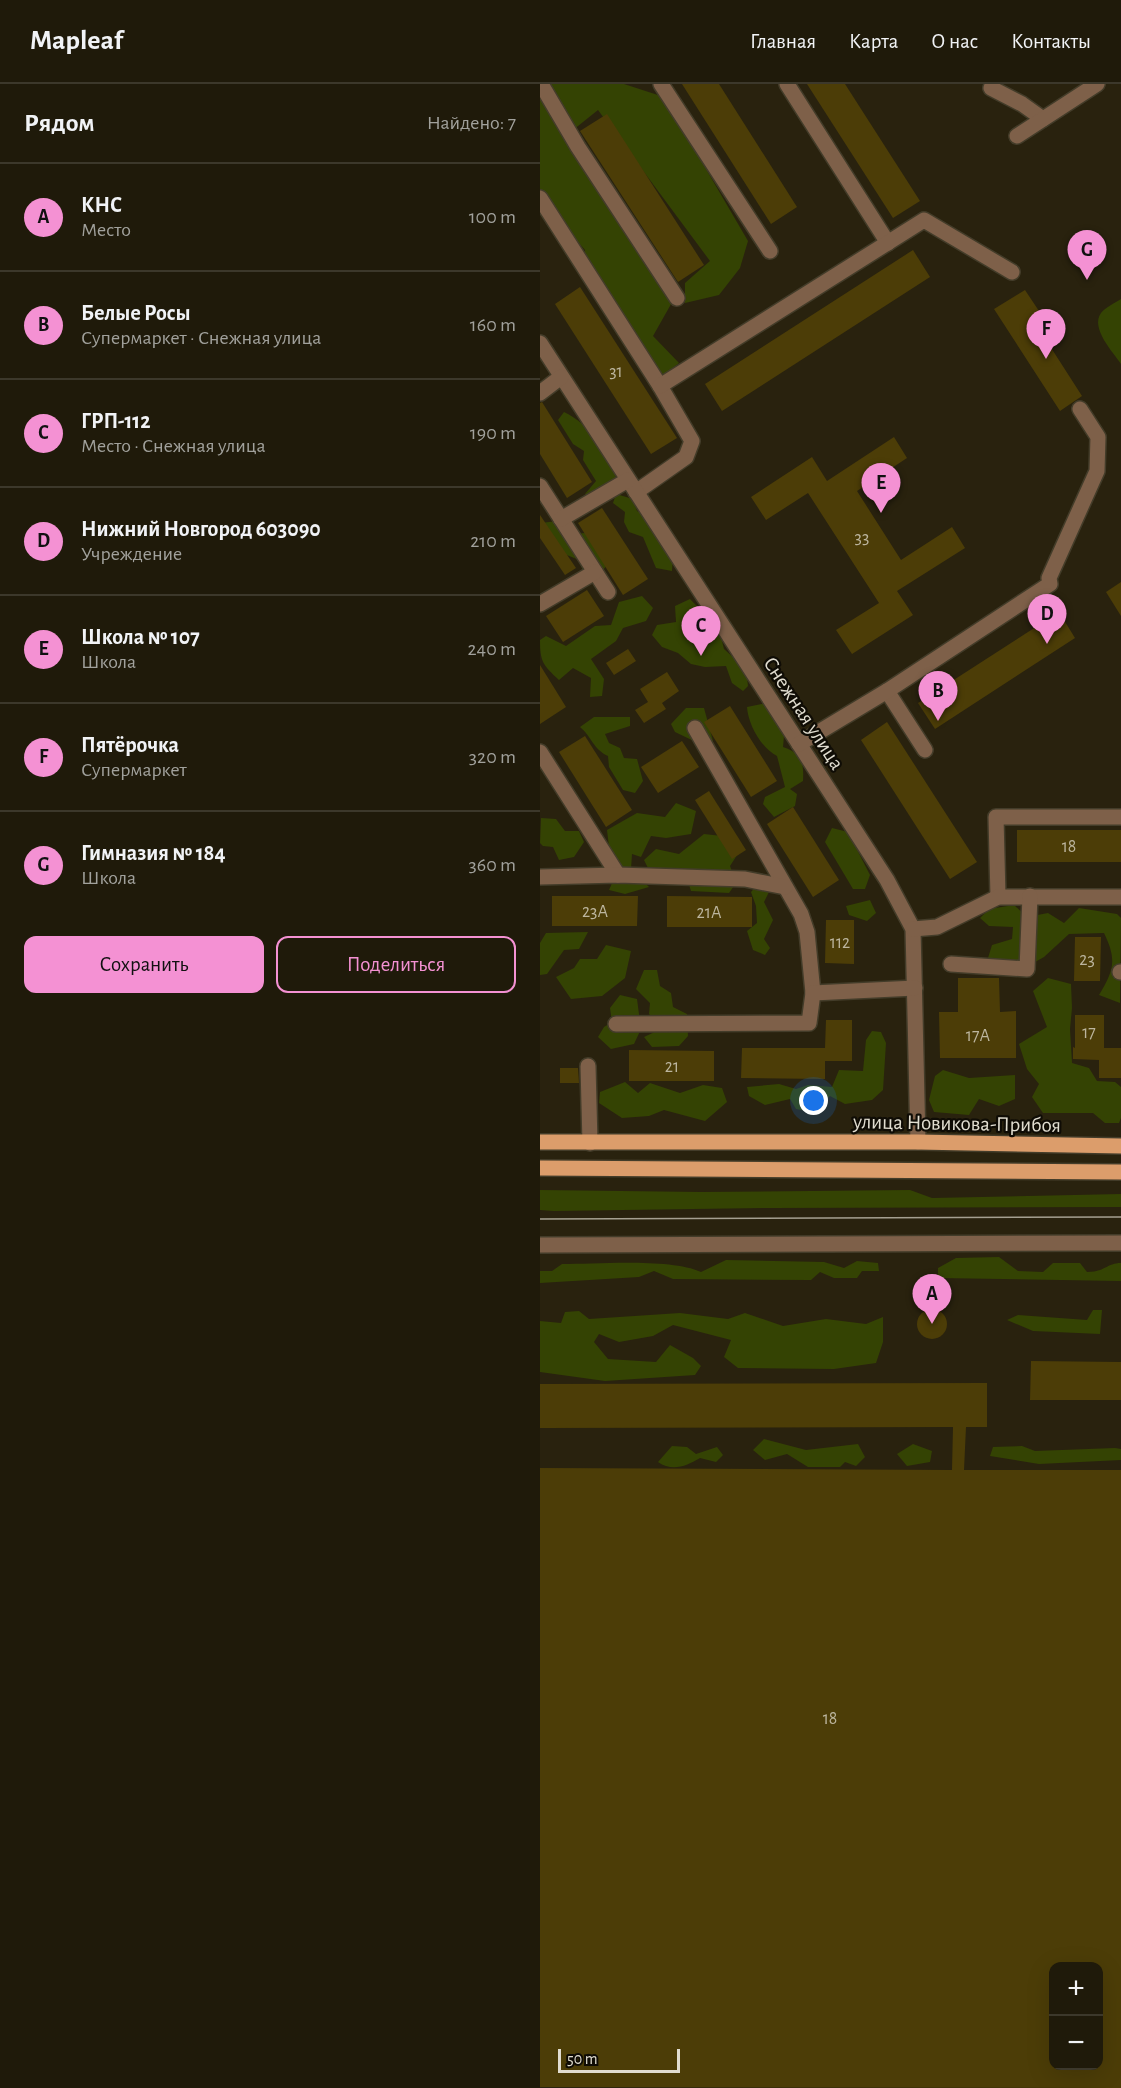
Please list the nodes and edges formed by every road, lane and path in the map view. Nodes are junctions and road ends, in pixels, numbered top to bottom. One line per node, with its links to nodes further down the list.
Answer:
1 (541, 84): 12 (street)
2 (661, 84): 10 (street)
3 (787, 84): 9 (street)
4 (1097, 84): 6 (street)
5 (991, 88): 6 (street)
6 (1042, 119): 7 (street)
7 (1017, 136)
8 (540, 198): 15 (street)
9 (888, 243): 11 (street); 15 (street)
10 (770, 251)
11 (1012, 272)
12 (677, 298)
13 (540, 343): 14 (street, Снежная улица)
14 (561, 377): 16 (street); 19 (street, Снежная улица)
15 (660, 386): 19 (street)
16 (540, 393)
17 (1080, 409): 24 (street)
18 (540, 486): 20 (street)
19 (632, 486): 20 (street); 26 (street, Снежная улица)
20 (561, 519): 21 (street)
21 (595, 572): 22 (street); 23 (street)
22 (608, 592)
23 (540, 604)
24 (886, 691): 26 (street); 27 (street)
25 (695, 728): 32 (street)
26 (799, 744): 36 (street, Снежная улица)
27 (925, 750)
28 (540, 752): 30 (street)
29 (1121, 817): 34 (street)
30 (618, 875): 31 (street); 32 (street)
31 (540, 877)
32 (785, 887): 39 (street)
33 (1030, 896): 34 (street); 35 (street); 37 (street)
34 (998, 897): 36 (street)
35 (1121, 897)
36 (913, 929): 38 (street, Снежная улица)
37 (951, 964)
38 (915, 988): 39 (street); 43 (street, Снежная улица)
39 (813, 993): 40 (street)
40 (616, 1024)
41 (588, 1066): 44 (street)
42 (540, 1142): 44 (main road, улица Новикова-Прибоя)
43 (918, 1142): 44 (main road, улица Новикова-Прибоя); 45 (main road, улица Новикова-Прибоя)
44 (590, 1143)
45 (1121, 1146)
46 (540, 1168): 47 (main road)
47 (1121, 1172)
48 (1121, 1243): 49 (street)
49 (540, 1245)

